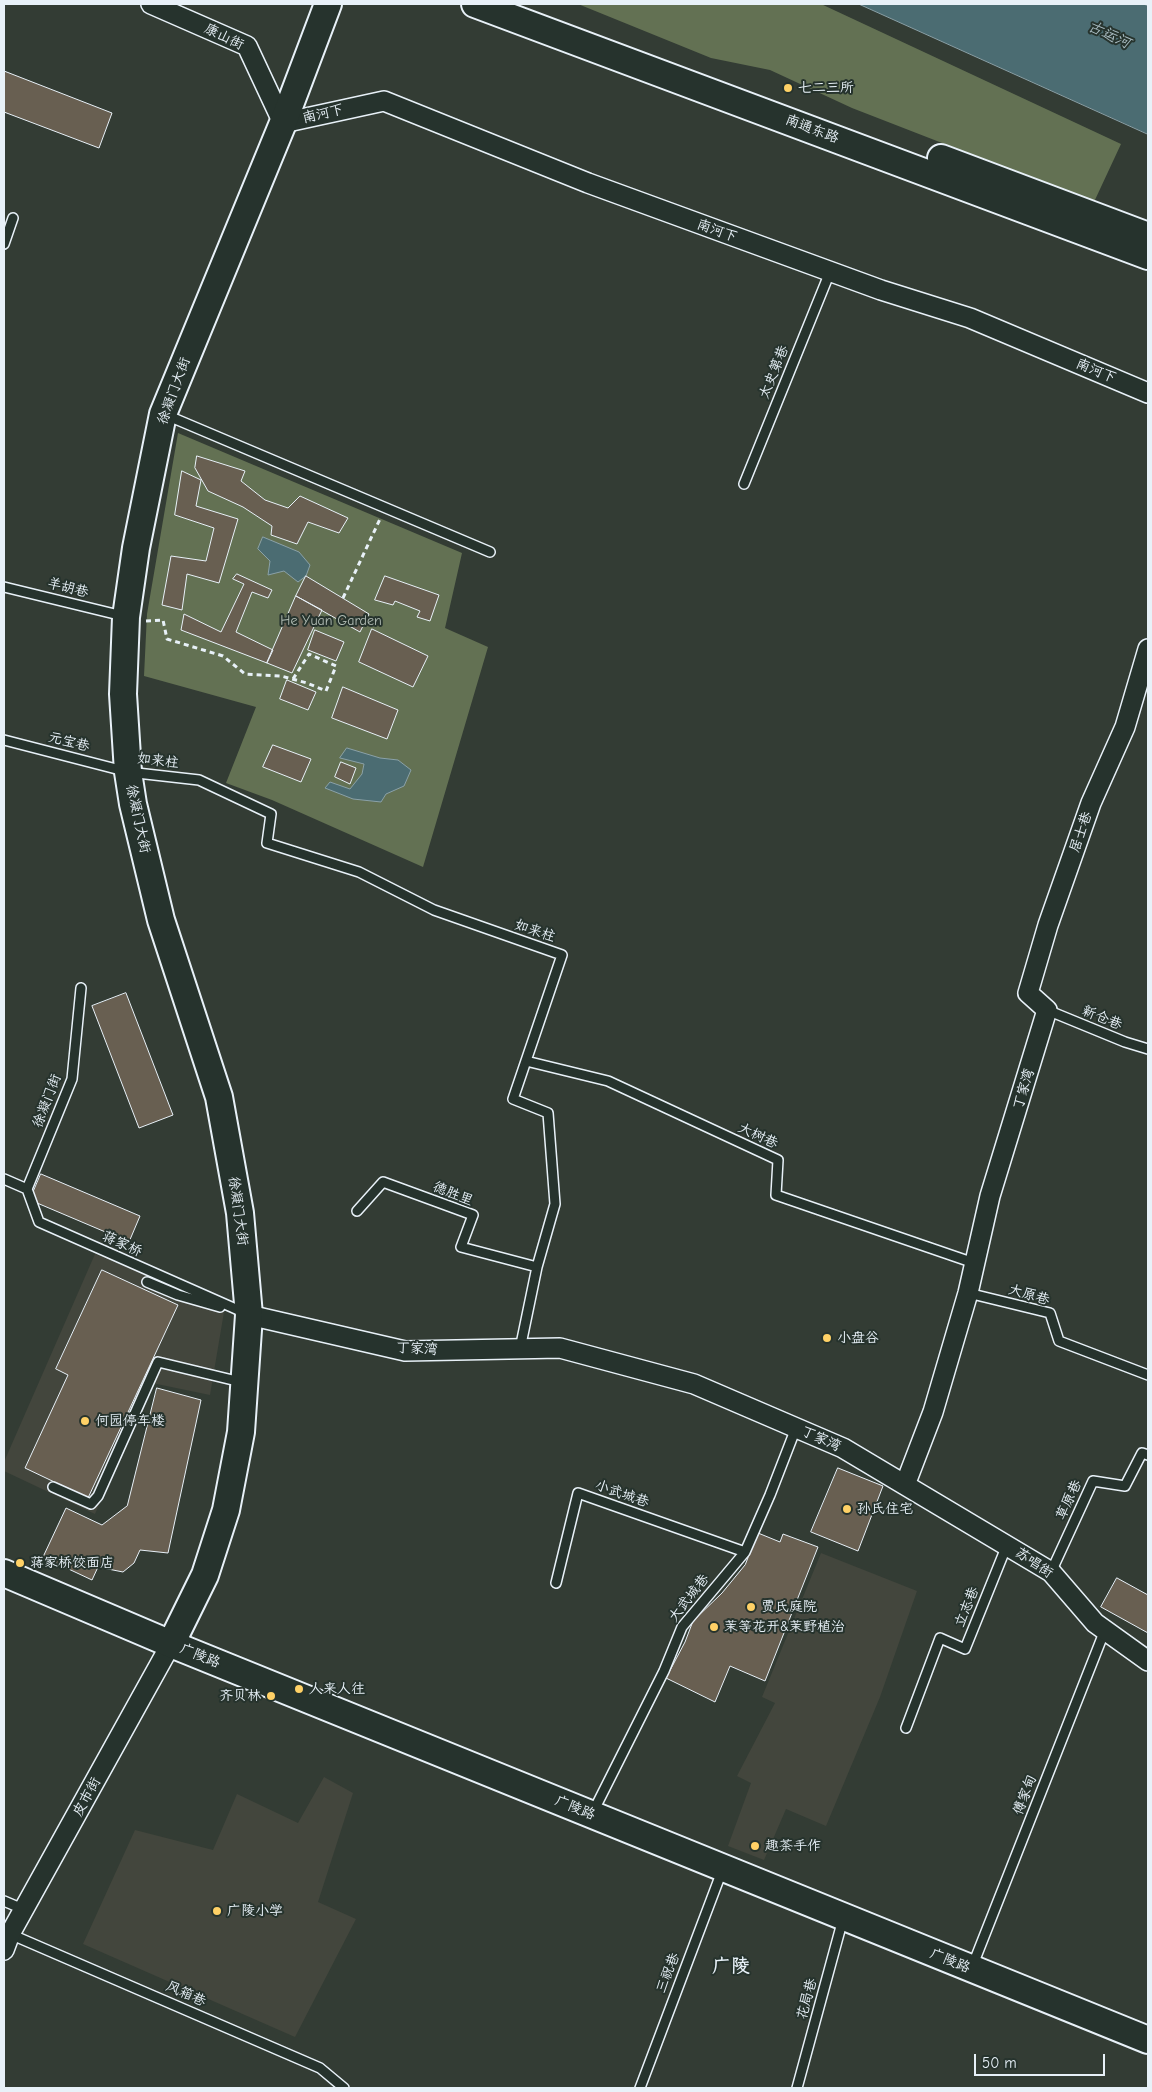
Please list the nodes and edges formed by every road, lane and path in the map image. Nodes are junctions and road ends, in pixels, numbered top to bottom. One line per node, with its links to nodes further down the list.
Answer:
1 (151, 4): 5 (street, 康山街)
2 (328, 4): 5 (street, 徐凝门大街)
3 (475, 4): 9 (street, 南通东路)
4 (523, 4): 7 (street, 南通东路)
5 (282, 123): 10 (street, 南河下); 12 (street, 徐凝门大街)
6 (13, 218): 8 (lane)
7 (1148, 236)
8 (4, 244)
9 (1148, 256)
10 (830, 272): 11 (street, 南河下); 13 (lane, 太史第巷)
11 (1148, 393)
12 (163, 414): 14 (lane); 18 (street, 徐凝门大街)
13 (744, 484)
14 (386, 508): 15 (lane); 17 (path)
15 (490, 552)
16 (4, 587): 18 (lane, 羊胡巷)
17 (343, 598)
18 (136, 619): 20 (path); 22 (street, 徐凝门大街)
19 (1148, 649): 24 (street, 居士巷)
20 (293, 679): 20 (path)
21 (4, 740): 22 (lane, 元宝巷)
22 (128, 772): 26 (lane, 如来柱); 34 (street, 徐凝门大街)
23 (81, 988): 28 (lane, 徐凝门街)
24 (1047, 1010): 25 (lane, 新仓巷); 30 (street, 丁家湾)
25 (1148, 1049)
26 (526, 1061): 30 (lane, 大树巷); 31 (lane, 如来柱)
27 (4, 1179): 28 (lane)
28 (27, 1189): 34 (lane, 蒋家桥)
29 (358, 1211): 31 (lane, 德胜里)
30 (974, 1263): 33 (street, 丁家湾)
31 (537, 1267): 35 (lane, 如来柱)
32 (147, 1282): 34 (lane)
33 (968, 1293): 36 (lane, 大原巷); 40 (street, 丁家湾)
34 (250, 1315): 35 (street, 丁家湾); 37 (street, 徐凝门大街)
35 (520, 1349): 38 (street, 丁家湾)
36 (1148, 1375)
37 (245, 1384): 41 (lane); 48 (street, 徐凝门大街)
38 (796, 1428): 40 (street, 丁家湾); 43 (lane, 大武城巷)
39 (1148, 1456): 44 (lane, 草原巷)
40 (905, 1485): 42 (street, 苏唱街)
41 (53, 1487)
42 (1007, 1545): 44 (street, 苏唱街); 50 (lane, 立志巷)
43 (744, 1552): 46 (lane, 小武城巷); 51 (lane, 大武城巷)
44 (1051, 1572): 47 (street, 苏唱街)
45 (4, 1573): 48 (street, 广陵路)
46 (556, 1583)
47 (1105, 1630): 49 (street, 苏唱街); 57 (lane, 傅家甸)
48 (171, 1644): 51 (street, 广陵路); 54 (street, 皮市街)
49 (1148, 1661)
50 (906, 1728)
51 (591, 1815): 52 (street, 广陵路)
52 (723, 1868): 55 (street, 广陵路); 60 (lane, 三祝巷)
53 (4, 1901): 54 (lane)
54 (25, 1910): 56 (street, 皮市街)
55 (843, 1918): 57 (street, 广陵路); 61 (lane, 花局巷)
56 (7, 1942): 59 (lane, 风箱巷)
57 (971, 1969): 58 (street, 广陵路)
58 (1148, 2040)
59 (344, 2088)
60 (640, 2088)
61 (797, 2088)

